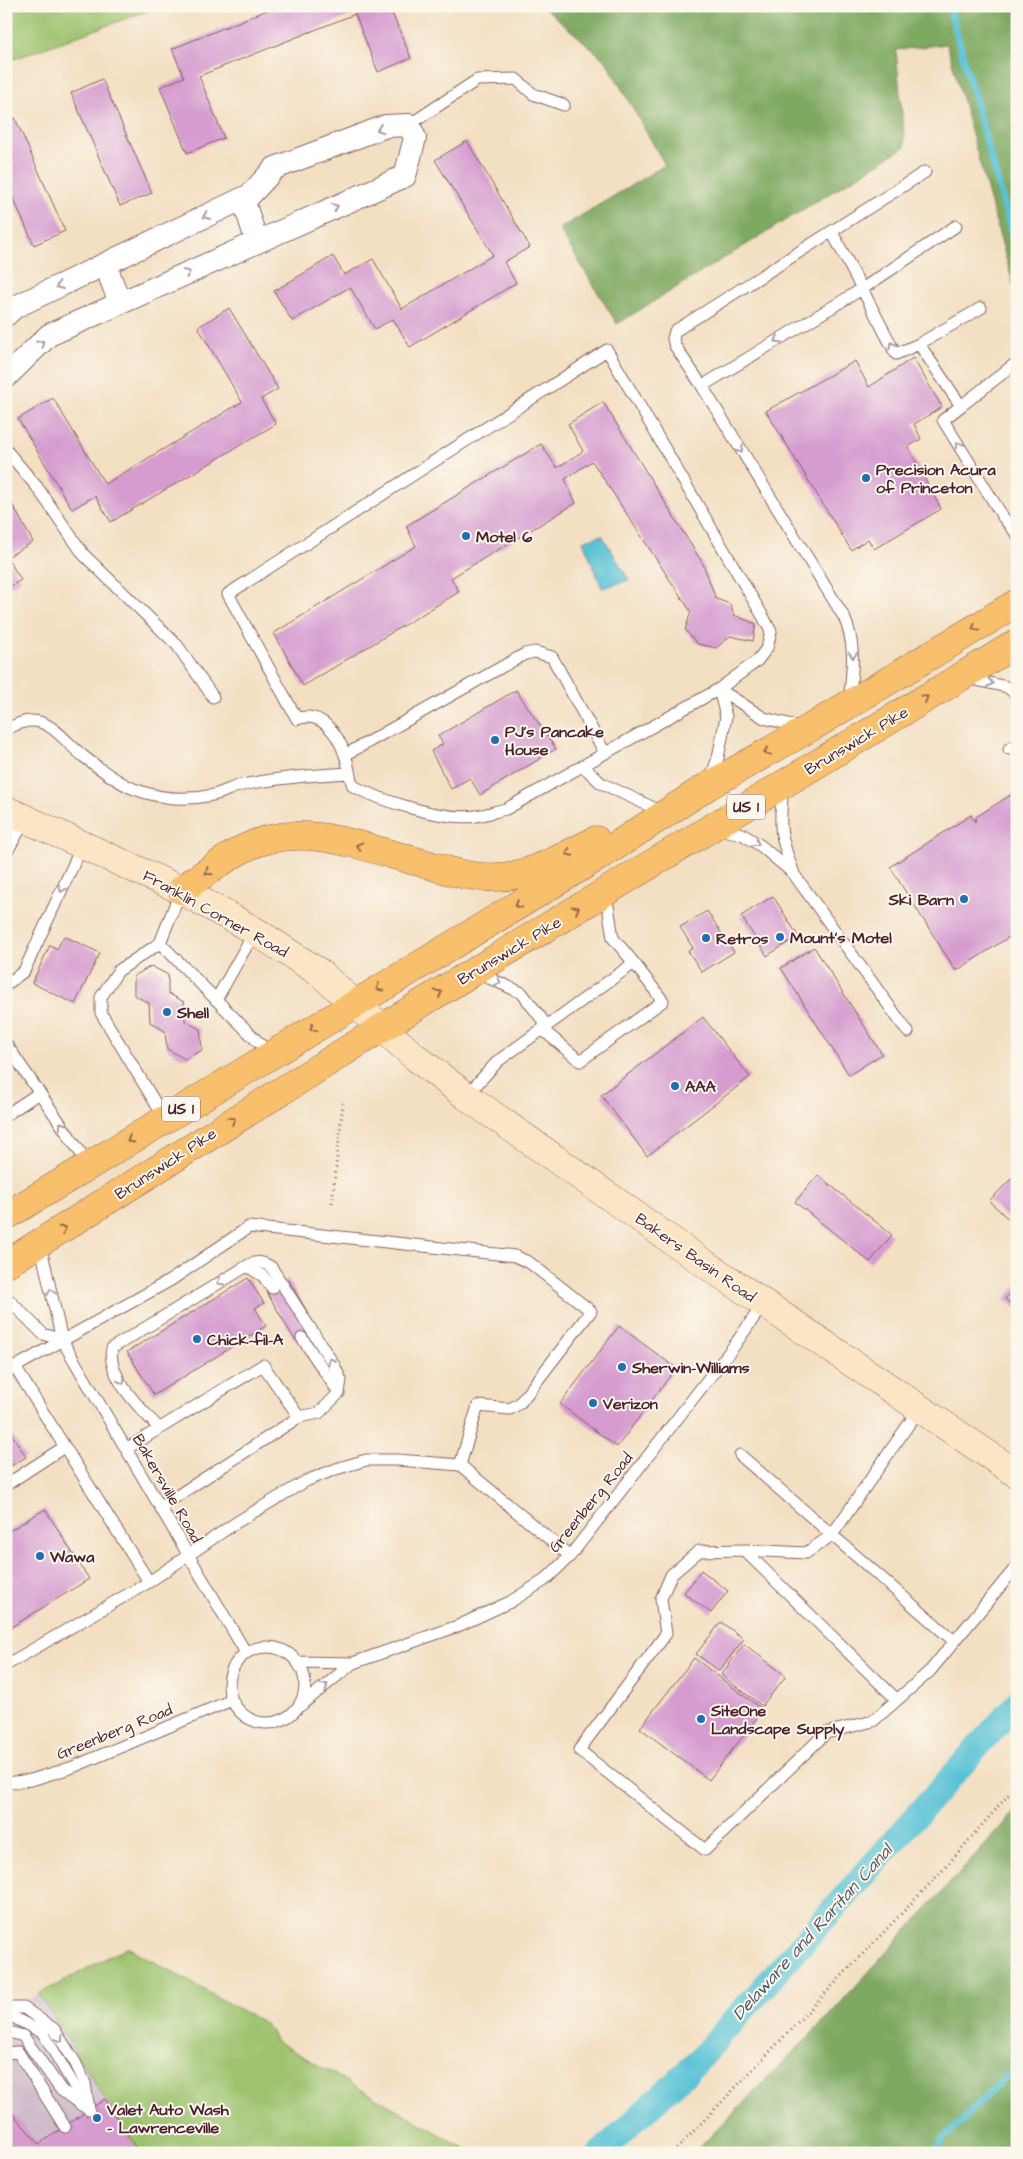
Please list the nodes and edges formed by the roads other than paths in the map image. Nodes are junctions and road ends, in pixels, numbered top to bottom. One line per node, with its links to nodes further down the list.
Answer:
1 (564, 105): 2 (lane)
2 (409, 125): 4 (street, one-way to 4); 7 (street, one-way to 2)
3 (925, 172): 6 (lane)
4 (243, 199): 7 (street); 8 (street, one-way to 8)
5 (956, 226): 9 (lane)
6 (832, 232): 9 (lane); 16 (lane)
7 (257, 242): 10 (street, one-way to 7)
8 (105, 264): 10 (street); 12 (street, one-way to 12)
9 (862, 289): 13 (lane, one-way to 9); 16 (lane, one-way to 16)
10 (120, 304): 15 (street, one-way to 10)
11 (981, 308): 13 (lane)
12 (6, 316)
13 (919, 344): 17 (lane)
14 (1012, 366): 17 (lane)
15 (6, 377)
16 (702, 386): 26 (lane, one-way to 26)
17 (961, 406): 19 (lane, one-way to 17)
18 (6, 450): 25 (lane)
19 (1017, 534)
20 (1017, 603): 26 (highway, Brunswick Pike / US 1, one-way to 26)
21 (1017, 643): 22 (highway, Brunswick Pike / US 1)
22 (960, 677): 24 (lane, one-way to 24); 33 (highway, Brunswick Pike / US 1, one-way to 22)
23 (719, 689): 27 (lane); 29 (lane); 30 (lane); 34 (lane)
24 (1017, 695)
25 (213, 697)
26 (849, 704): 27 (highway, Brunswick Pike / US 1)
27 (810, 728): 34 (highway, Brunswick Pike / US 1, one-way to 34)
28 (6, 730): 32 (lane)
29 (605, 753): 30 (lane); 31 (lane)
30 (345, 755): 32 (lane)
31 (583, 766): 32 (lane); 35 (lane)
32 (348, 773)
33 (783, 784): 37 (highway, Brunswick Pike / US 1); 40 (lane)
34 (708, 786): 35 (highway); 49 (highway, Brunswick Pike / US 1, one-way to 49)
35 (658, 810): 41 (highway, one-way to 41)
36 (16, 815): 38 (main road, Franklin Corner Road); 39 (lane)
37 (711, 828): 40 (lane, one-way to 40); 42 (highway, Brunswick Pike / US 1)
38 (83, 844): 41 (main road, Franklin Corner Road); 47 (lane, one-way to 47)
39 (6, 853)
40 (793, 873): 52 (lane)
41 (182, 890): 43 (main road, Franklin Corner Road); 44 (lane)
42 (606, 891): 45 (lane); 46 (highway, Brunswick Pike / US 1, one-way to 42)
43 (255, 931): 48 (lane); 49 (main road, Franklin Corner Road)
44 (160, 942): 48 (lane); 58 (lane)
45 (634, 964): 50 (lane); 50 (lane)
46 (475, 971): 50 (lane, one-way to 50); 51 (highway, Brunswick Pike / US 1, one-way to 46)
47 (6, 985)
48 (216, 1000): 54 (lane)
49 (355, 1003): 51 (main road, Franklin Corner Road); 54 (highway, Brunswick Pike / US 1, one-way to 54)
50 (545, 1028): 56 (lane)
51 (383, 1029): 56 (main road, Bakers Basin Road); 61 (highway, Brunswick Pike / US 1, one-way to 51)
52 (908, 1032)
53 (6, 1044): 55 (lane)
54 (271, 1054): 58 (highway, Brunswick Pike / US 1)
55 (40, 1093): 57 (lane); 59 (lane, one-way to 55)
56 (466, 1096): 66 (main road, Bakers Basin Road)
57 (6, 1115)
58 (165, 1119): 59 (highway, Brunswick Pike / US 1, one-way to 59)
59 (89, 1165): 60 (highway, Brunswick Pike / US 1)
60 (6, 1216)
61 (40, 1244): 62 (highway, Brunswick Pike / US 1); 68 (lane, Bakersville Road, one-way to 61)
62 (6, 1264)
63 (247, 1266): 64 (lane); 70 (lane, one-way to 63); 73 (lane, one-way to 73)
64 (272, 1288)
65 (6, 1296): 68 (lane)
66 (764, 1303): 71 (main road, Bakers Basin Road); 84 (lane, Greenberg Road)
67 (302, 1338): 70 (lane)
68 (62, 1340): 69 (lane); 75 (lane, Bakersville Road); 77 (lane)
69 (10, 1369): 74 (lane)
70 (339, 1393): 72 (lane)
71 (920, 1408): 78 (main road, Bakers Basin Road); 81 (lane)
72 (299, 1417): 73 (lane); 80 (lane)
73 (159, 1428): 75 (lane)
74 (64, 1447): 79 (lane); 86 (lane)
75 (126, 1449): 80 (lane, Bakersville Road)
76 (740, 1455): 81 (lane)
77 (460, 1465): 83 (lane); 84 (lane)
78 (1017, 1474)
79 (6, 1485)
80 (160, 1507): 83 (lane, Bakersville Road)
81 (832, 1535): 82 (lane); 87 (lane)
82 (744, 1550): 93 (lane); 93 (lane)
83 (188, 1554): 86 (lane); 88 (lane, Bakersville Road)
84 (570, 1556): 90 (lane, Greenberg Road)
85 (1017, 1566): 87 (lane)
86 (149, 1582): 91 (lane)
87 (954, 1641): 93 (lane)
88 (246, 1653): 89 (lane); 92 (lane)
89 (297, 1662): 90 (lane, Greenberg Road); 94 (lane)
90 (353, 1663): 94 (lane, one-way to 90)
91 (6, 1665)
92 (232, 1700): 94 (lane); 95 (lane, Greenberg Road)
93 (897, 1700)
94 (297, 1708)
95 (6, 1783)
96 (6, 2008): 100 (lane, one-way to 100)
97 (6, 2016): 100 (lane)
98 (6, 2031): 100 (lane)
99 (6, 2053): 101 (lane)
100 (89, 2110)
101 (65, 2127)

